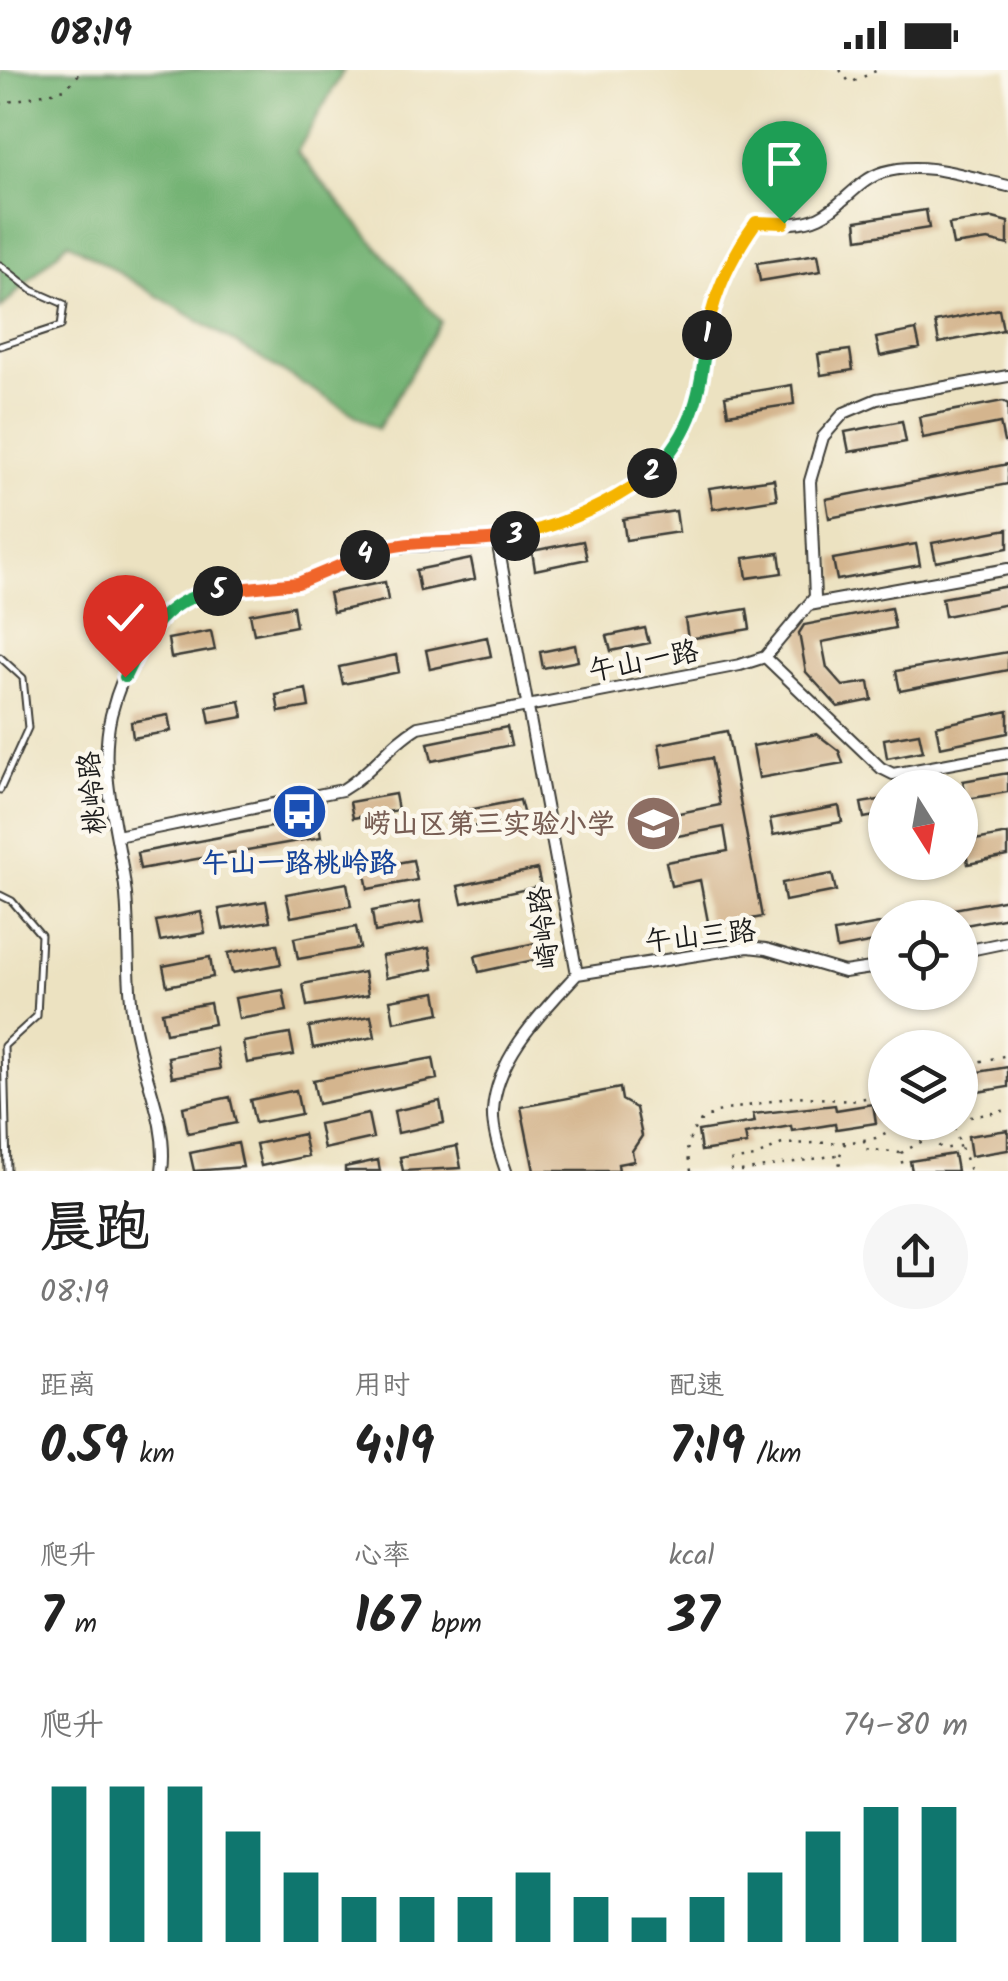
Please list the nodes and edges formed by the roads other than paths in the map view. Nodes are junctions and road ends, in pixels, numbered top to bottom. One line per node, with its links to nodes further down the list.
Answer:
1 (1008, 186): 5 (street, 桃岭路)
2 (0, 265): 3 (lane)
3 (0, 346)
4 (1008, 376): 7 (street)
5 (496, 540): 10 (street, 崎岭路); 13 (street, 桃岭路)
6 (1008, 569): 7 (street)
7 (809, 605): 9 (street)
8 (0, 657): 12 (lane)
9 (765, 657): 10 (street, 午山一路); 11 (street)
10 (528, 704): 13 (street, 午山一路); 18 (street, 崎岭路)
11 (1008, 753)
12 (0, 790)
13 (117, 836): 20 (street, 桃岭路)
14 (0, 894): 19 (lane)
15 (1008, 942): 16 (street)
16 (978, 948)
17 (868, 968): 18 (street, 午山三路)
18 (577, 974): 21 (street, 崎岭路)
19 (7, 1171)
20 (162, 1171)
21 (506, 1171)

